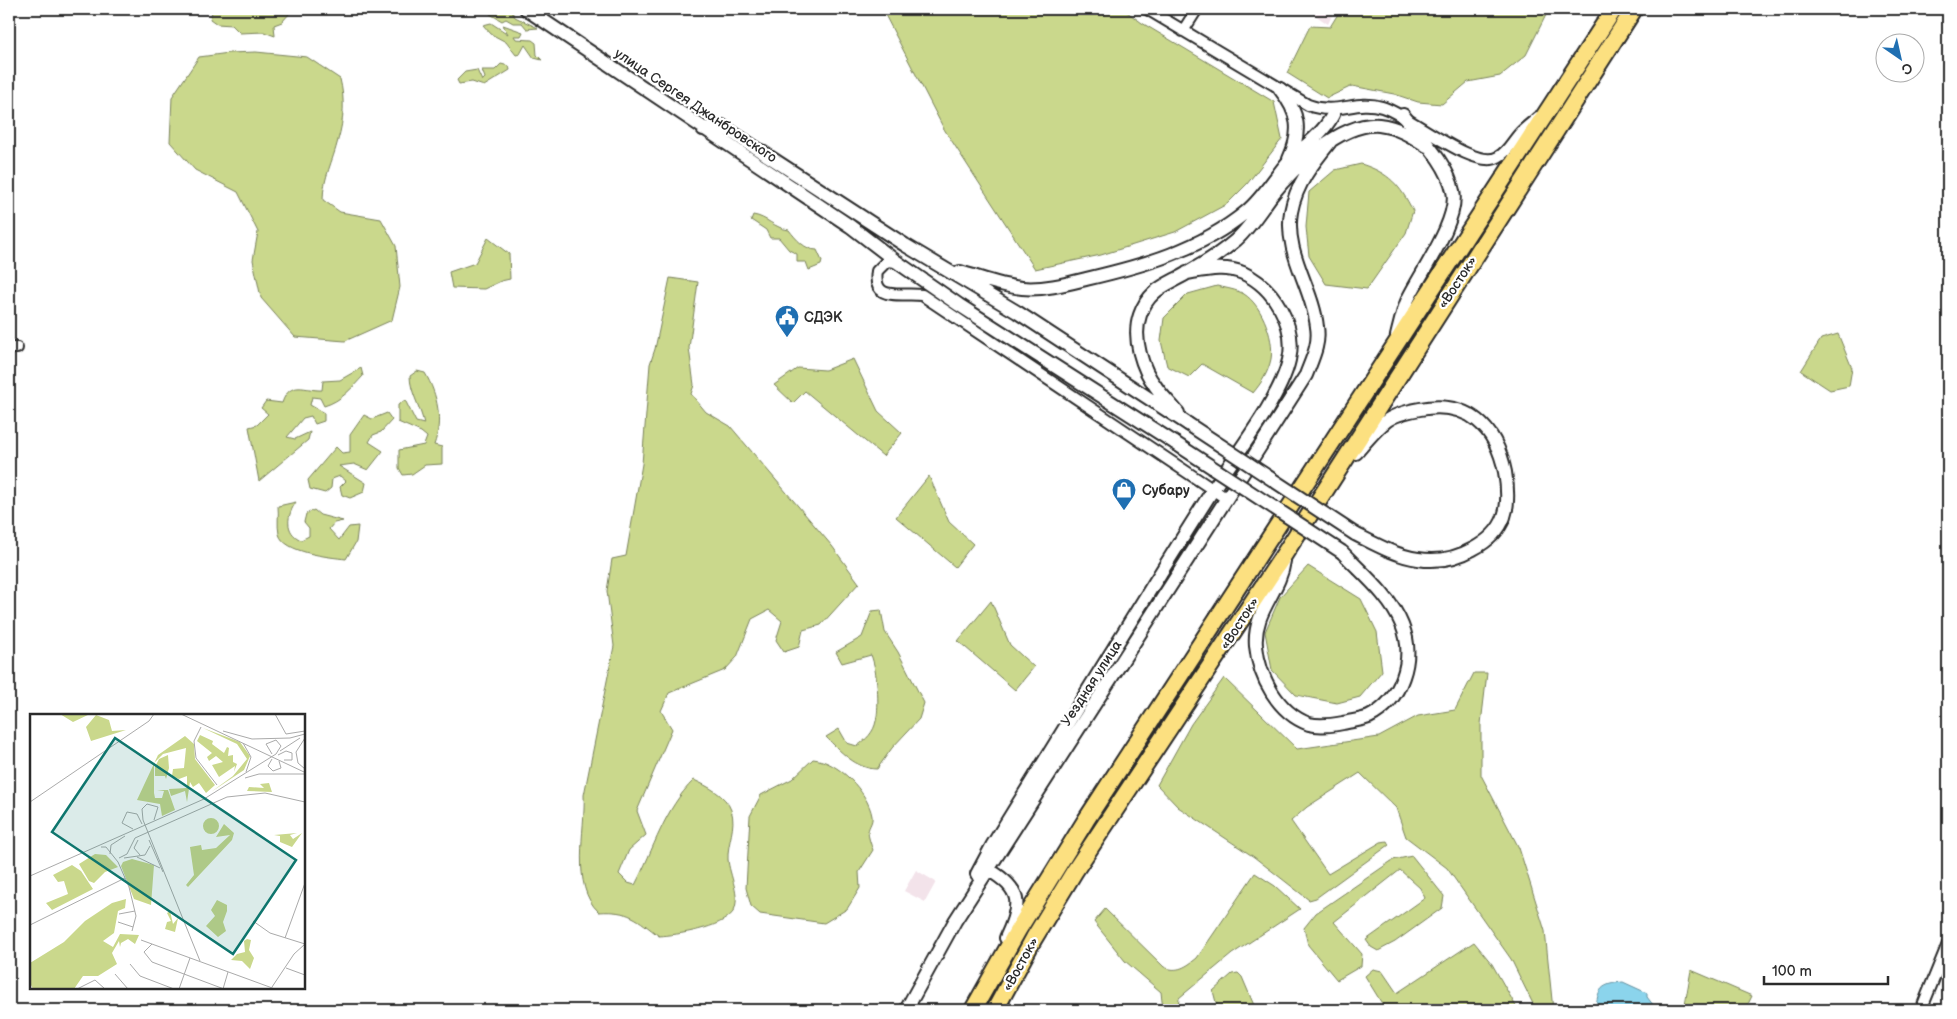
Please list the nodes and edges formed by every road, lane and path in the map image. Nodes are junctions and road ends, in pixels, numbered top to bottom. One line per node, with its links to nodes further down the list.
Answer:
1 (526, 9): 11 (street, улица Сергея Джанбровского)
2 (1146, 9): 6 (street)
3 (1197, 9): 6 (street)
4 (1614, 9): 8 (highway, «Восток»)
5 (1634, 9): 23 (highway, «Восток»)
6 (1183, 31): 7 (street)
7 (1280, 89): 9 (street); 14 (street)
8 (1549, 109): 10 (street); 21 (highway, «Восток»)
9 (1335, 110): 10 (street); 14 (street)
10 (1402, 115): 13 (street)
11 (703, 128): 16 (street, улица Сергея Джанбровского); 19 (street)
12 (1330, 142): 13 (street); 15 (street); 25 (street, Уездная улица)
13 (1427, 146): 21 (street)
14 (1285, 166): 15 (street); 19 (street)
15 (1272, 195): 20 (street)
16 (871, 242): 17 (street, улица Сергея Джанбровского); 18 (street)
17 (897, 262): 18 (street); 26 (street, улица Сергея Джанбровского, bridge)
18 (881, 265): 24 (street)
19 (938, 265): 22 (street)
20 (1187, 273): 22 (street); 24 (street, Уездная улица)
21 (1395, 343): 29 (highway, «Восток»)
22 (1188, 424): 23 (street, bridge)
23 (1334, 476): 26 (highway, «Восток»)
24 (1212, 490): 25 (street); 27 (street, Уездная улица)
25 (1227, 499): 27 (street, Уездная улица)
26 (1285, 553): 32 (highway, «Восток»)
27 (985, 868): 29 (street); 30 (street, Уездная улица)
28 (1948, 944): 33 (street)
29 (984, 991): 31 (highway, «Восток»)
30 (906, 1010)
31 (973, 1010)
32 (995, 1010)
33 (1921, 1010)

